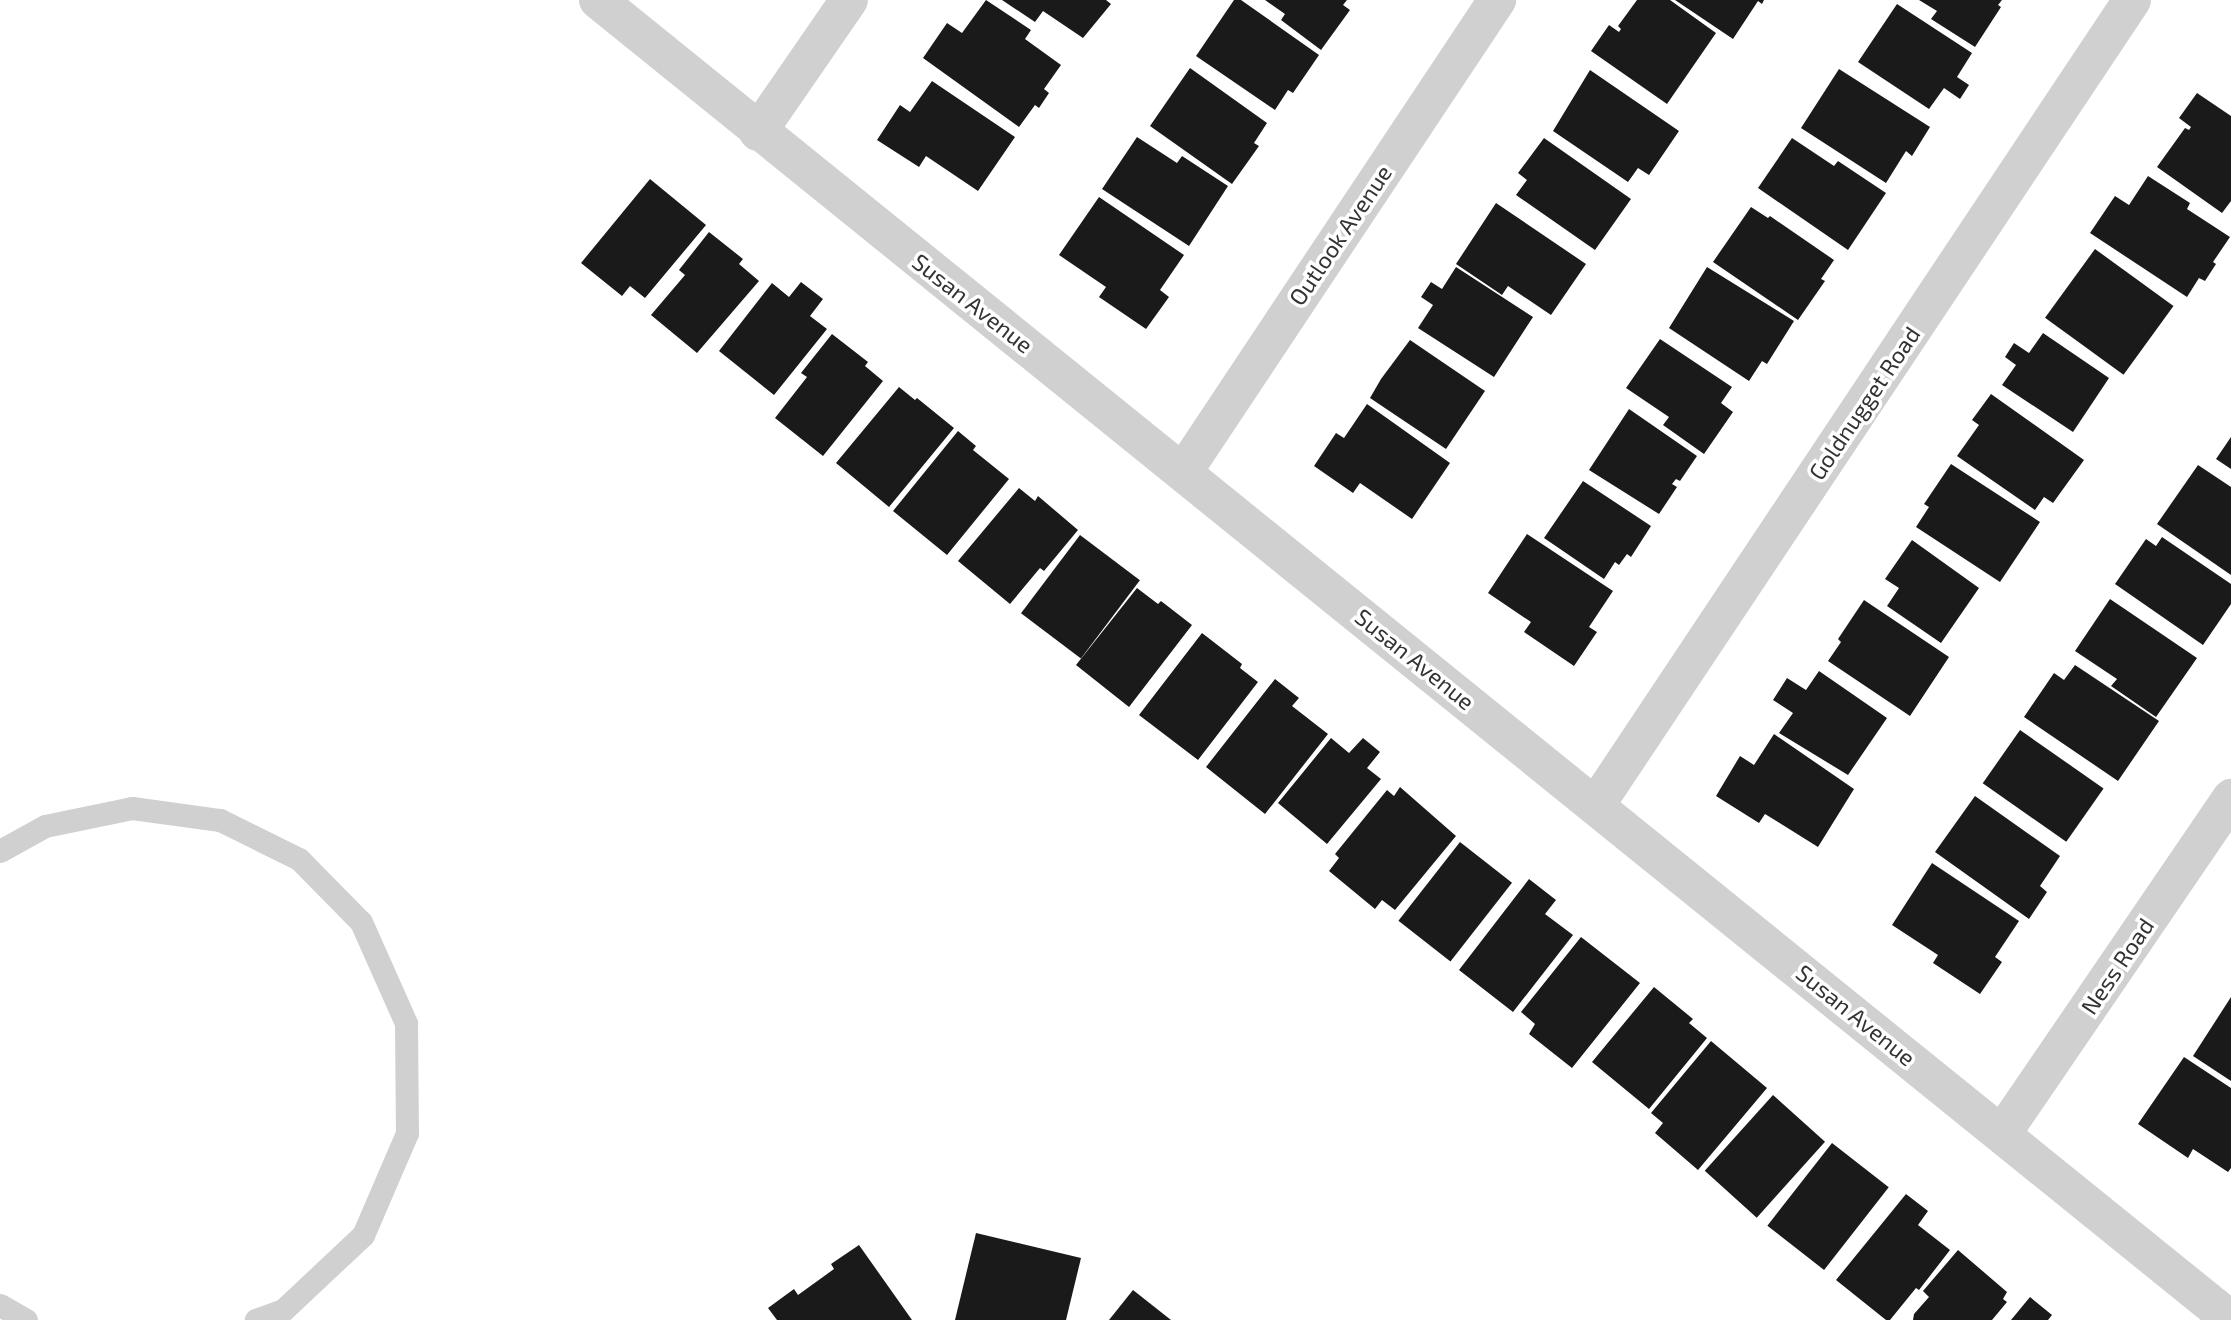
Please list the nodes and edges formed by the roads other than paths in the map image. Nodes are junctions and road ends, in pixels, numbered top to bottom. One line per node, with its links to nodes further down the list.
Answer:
1 (598, 0): 5 (street, Susan Avenue)
2 (849, 0): 5 (street)
3 (1497, 0): 6 (street, Outlook Avenue)
4 (2132, 0): 8 (street, Goldnugget Road)
5 (758, 132): 6 (street, Susan Avenue)
6 (1184, 471): 8 (street, Susan Avenue)
7 (2231, 798): 10 (street, Ness Road)
8 (1596, 805): 10 (street, Susan Avenue)
9 (0, 851): 13 (lane)
10 (2003, 1134): 14 (street, Susan Avenue)
11 (0, 1306): 12 (lane)
12 (26, 1320)
13 (256, 1320)
14 (2231, 1320)

